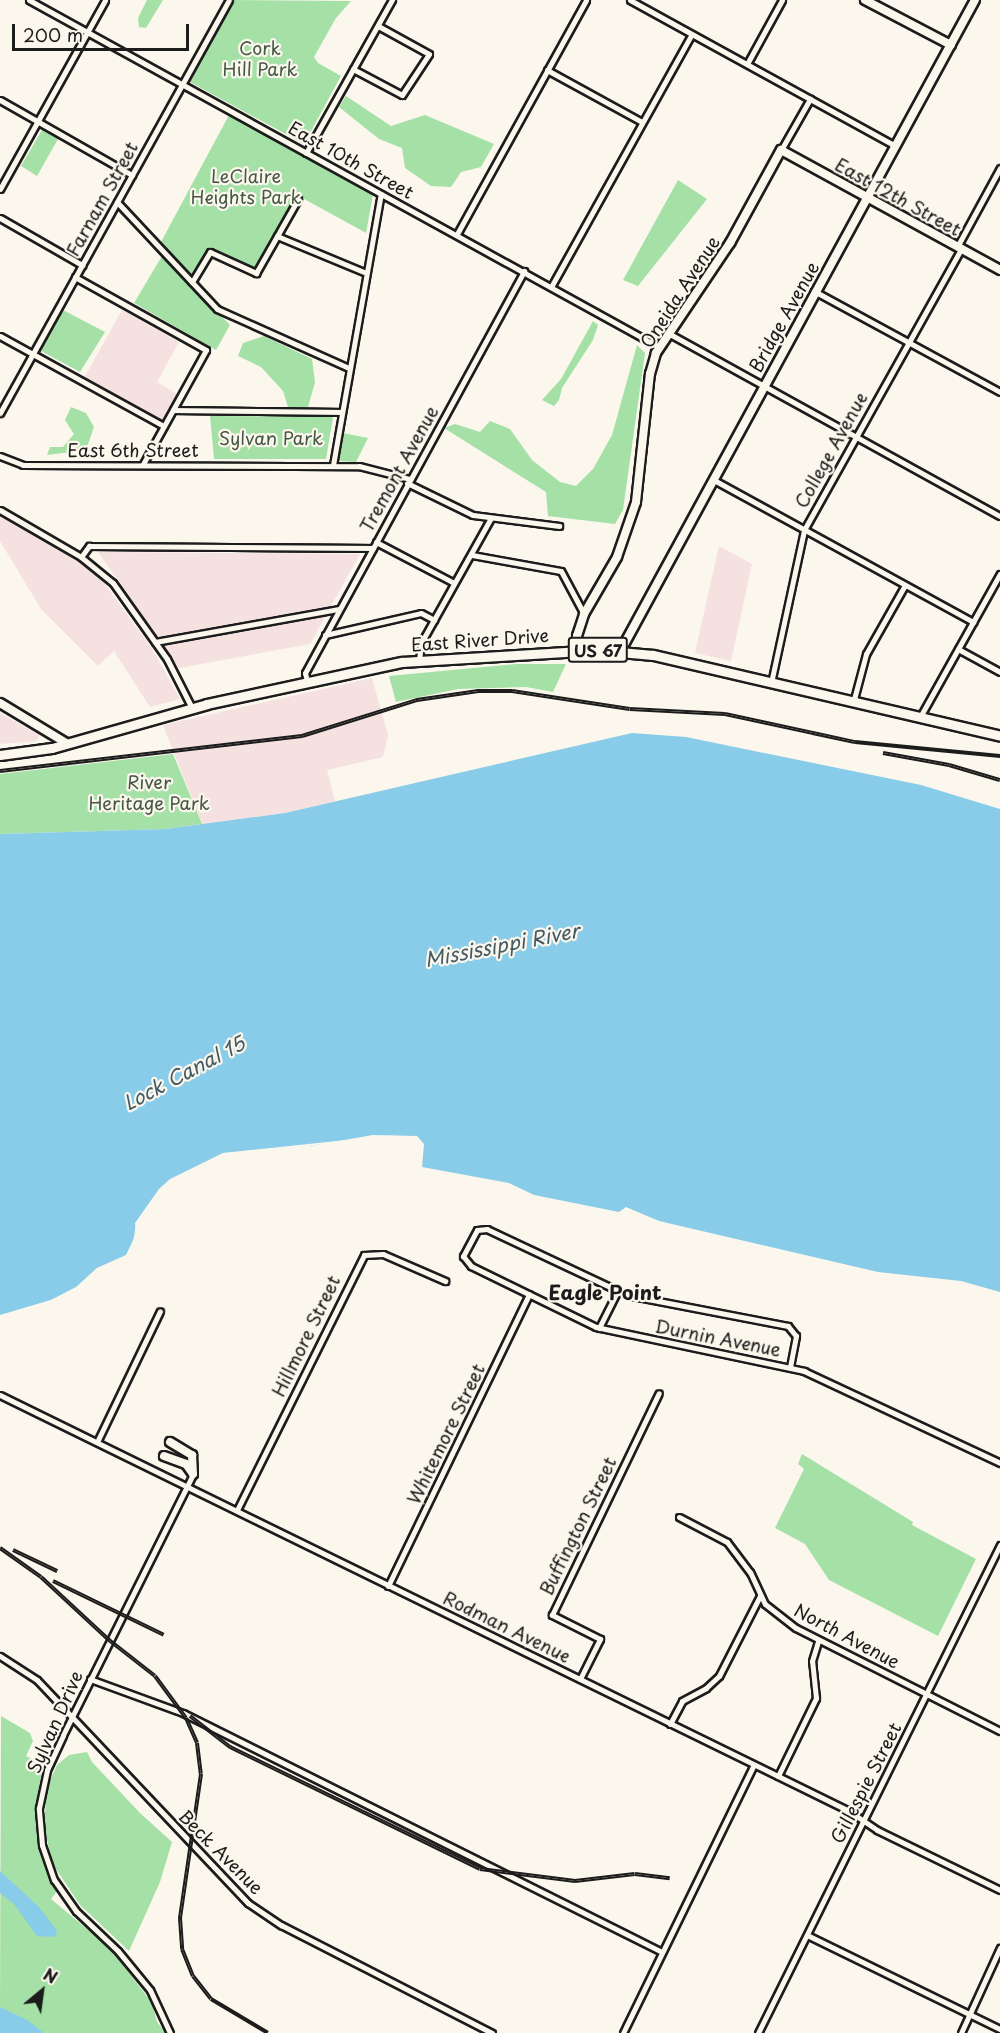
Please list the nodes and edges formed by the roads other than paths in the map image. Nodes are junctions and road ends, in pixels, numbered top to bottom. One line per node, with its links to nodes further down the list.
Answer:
1 (29, 0): 11 (street, East 10th Street)
2 (105, 0): 11 (street)
3 (229, 0): 17 (street, Farnam Street)
4 (392, 0): 10 (street)
5 (586, 0): 16 (street)
6 (630, 0): 12 (street)
7 (782, 0): 14 (street)
8 (865, 0): 13 (street)
9 (975, 0): 13 (street, Bridge Avenue)
10 (378, 26): 15 (street); 15 (street)
11 (87, 32): 17 (street, East 10th Street); 20 (street)
12 (692, 35): 14 (street); 21 (street)
13 (951, 45): 22 (street, Bridge Avenue)
14 (747, 64): 18 (street)
15 (353, 69): 24 (street)
16 (547, 70): 21 (street); 33 (street)
17 (183, 85): 24 (street, East 10th Street); 26 (street, Farnam Street)
18 (810, 99): 22 (street); 23 (street, Oneida Avenue)
19 (0, 100): 20 (street)
20 (38, 121): 26 (street); 27 (street)
21 (642, 122): 42 (street)
22 (896, 146): 29 (street, Bridge Avenue)
23 (781, 150): 29 (street, East 12th Street); 44 (street, Oneida Avenue)
24 (306, 153): 28 (street, East 10th Street)
25 (1000, 168): 35 (street, College Avenue)
26 (132, 175): 31 (street, Farnam Street)
27 (0, 189)
28 (381, 194): 33 (street, East 10th Street); 39 (street)
29 (867, 197): 35 (street, East 12th Street); 43 (street, Bridge Avenue)
30 (298, 198): 34 (street)
31 (117, 202): 36 (street, Farnam Street); 41 (street)
32 (0, 218): 36 (street)
33 (457, 234): 38 (street, East 10th Street)
34 (277, 236): 39 (street); 41 (street)
35 (959, 248): 37 (street, East 12th Street); 46 (street, College Avenue)
36 (82, 265): 40 (street, Farnam Street)
37 (1000, 270)
38 (524, 271): 42 (street, East 10th Street); 61 (street, Tremont Avenue)
39 (364, 272): 49 (street)
40 (75, 277): 48 (street, Farnam Street); 52 (street)
41 (192, 282): 49 (street)
42 (551, 287): 47 (street, East 10th Street)
43 (814, 291): 46 (street); 50 (street, Bridge Avenue)
44 (667, 333): 47 (street, Oneida Avenue); 50 (street)
45 (0, 336): 48 (street)
46 (909, 342): 51 (street); 56 (street, College Avenue)
47 (659, 346): 74 (street, Oneida Avenue)
48 (33, 354): 54 (street, Farnam Street); 55 (street)
49 (349, 368): 53 (street)
50 (764, 386): 56 (street); 60 (street, Bridge Avenue)
51 (1000, 392)
52 (173, 410): 53 (street); 55 (street)
53 (342, 412): 59 (street)
54 (0, 413)
55 (164, 426): 58 (street)
56 (856, 437): 63 (street); 66 (street, College Avenue)
57 (0, 456): 58 (street, East 6th Street)
58 (143, 464): 59 (street, East 6th Street)
59 (333, 465): 61 (street, East 6th Street)
60 (712, 479): 66 (street); 80 (street, Bridge Avenue)
61 (409, 481): 64 (street, East 6th Street); 67 (street, Tremont Avenue)
62 (0, 510): 69 (street)
63 (1000, 516)
64 (491, 518): 65 (street, East 6th Street); 68 (street)
65 (559, 526)
66 (804, 530): 72 (street); 85 (street, College Avenue)
67 (374, 545): 69 (street); 71 (street); 73 (street, Tremont Avenue)
68 (472, 555): 71 (street); 74 (street)
69 (81, 557): 78 (street)
70 (1000, 574): 76 (street)
71 (454, 583): 75 (street)
72 (905, 585): 76 (street); 87 (street)
73 (339, 609): 77 (street, Tremont Avenue); 78 (street)
74 (584, 614): 81 (street, Oneida Avenue)
75 (434, 620): 77 (street); 82 (street)
76 (973, 622): 79 (street)
77 (325, 635): 84 (street, Tremont Avenue)
78 (155, 642): 88 (street)
79 (958, 649): 83 (street); 89 (street)
80 (621, 650): 81 (main road, East River Drive / US 67); 85 (main road, East River Drive / US 67)
81 (578, 651): 82 (main road, East River Drive / US 67)
82 (419, 660): 84 (main road, East River Drive / US 67)
83 (1000, 672)
84 (307, 681): 88 (main road, East River Drive / US 67)
85 (771, 683): 87 (main road, East River Drive / US 67)
86 (0, 703): 91 (street)
87 (853, 703): 89 (main road, East River Drive / US 67)
88 (192, 708): 91 (main road, East River Drive / US 67)
89 (919, 719): 90 (main road, East River Drive / US 67)
90 (1000, 736)
91 (68, 744): 92 (main road, East River Drive / US 67)
92 (0, 755)
93 (445, 1281): 107 (street, Hillmore Street)
94 (617, 1292): 95 (street, Durnin Avenue); 97 (street); 98 (street)
95 (529, 1294): 97 (street, Durnin Avenue); 110 (street, Whitemore Street)
96 (160, 1311): 101 (street)
97 (599, 1328): 98 (street, Durnin Avenue)
98 (790, 1367): 104 (street, Durnin Avenue)
99 (659, 1393): 115 (street, Buffington Street)
100 (0, 1395): 101 (street, Rodman Avenue)
101 (97, 1442): 106 (street, Rodman Avenue)
102 (170, 1442): 105 (street)
103 (164, 1456): 105 (street)
104 (1000, 1463)
105 (193, 1474): 106 (street, Sylvan Drive)
106 (186, 1486): 107 (street, Rodman Avenue); 114 (street, Sylvan Drive)
107 (237, 1510): 110 (street, Rodman Avenue)
108 (679, 1517): 111 (street, North Avenue)
109 (1000, 1545): 116 (street, Gillespie Street)
110 (388, 1586): 115 (street, Rodman Avenue)
111 (760, 1596): 112 (street, North Avenue); 118 (street)
112 (818, 1641): 116 (street, North Avenue); 121 (street)
113 (0, 1656): 117 (street, Beck Avenue)
114 (90, 1679): 117 (street, Sylvan Drive); 126 (street)
115 (580, 1679): 118 (street, Rodman Avenue)
116 (927, 1695): 119 (street, North Avenue); 122 (street, Gillespie Street)
117 (72, 1716): 129 (street, Sylvan Drive); 130 (street, Beck Avenue)
118 (670, 1724): 120 (street, Rodman Avenue)
119 (1000, 1731)
120 (754, 1765): 121 (street, Rodman Avenue); 126 (street)
121 (778, 1776): 122 (street, Rodman Avenue)
122 (864, 1821): 123 (street, Rodman Avenue); 124 (street, Gillespie Street)
123 (1000, 1890)
124 (807, 1935): 127 (street); 132 (street, Gillespie Street)
125 (1000, 1948): 127 (street)
126 (662, 1952): 131 (street)
127 (967, 2014): 128 (street); 133 (street)
128 (1000, 2030)
129 (170, 2033)
130 (492, 2033)
131 (623, 2033)
132 (758, 2033)
133 (961, 2033)

